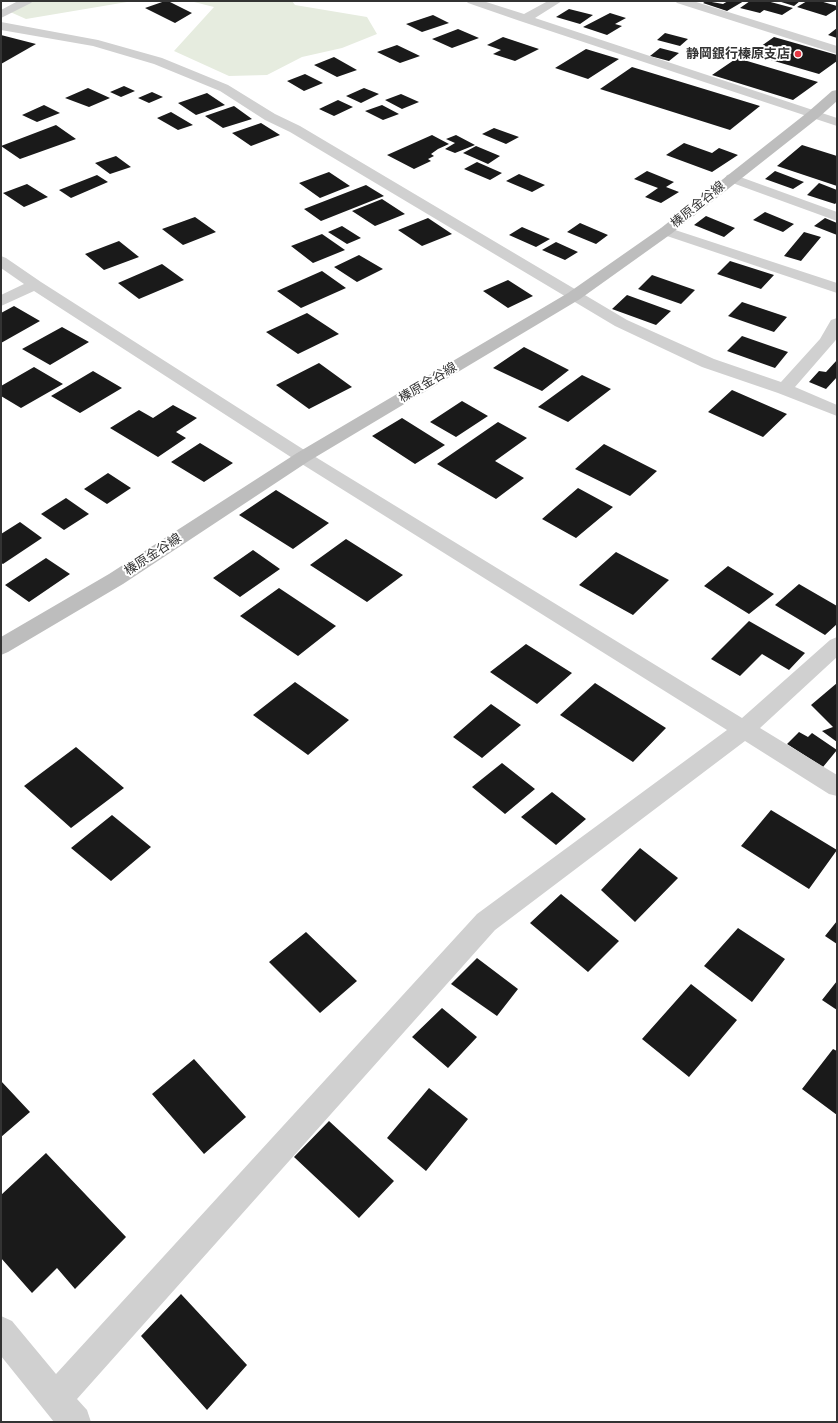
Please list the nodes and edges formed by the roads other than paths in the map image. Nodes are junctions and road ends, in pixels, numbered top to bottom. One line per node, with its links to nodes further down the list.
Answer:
1 (26, 1): 5 (street)
2 (472, 1): 6 (street)
3 (556, 1): 6 (street)
4 (681, 1): 8 (street)
5 (1, 15)
6 (524, 19): 10 (street)
7 (1, 26): 18 (street)
8 (837, 50)
9 (837, 94): 10 (main road, 榛原金谷線)
10 (813, 115): 11 (street); 12 (main road, 榛原金谷線)
11 (837, 122)
12 (732, 178): 13 (street); 14 (main road, 榛原金谷線)
13 (837, 217)
14 (666, 231): 17 (street); 18 (main road, 榛原金谷線)
15 (1, 261): 16 (street)
16 (35, 285): 19 (street); 23 (street)
17 (837, 288)
18 (574, 296): 21 (street); 23 (main road, 榛原金谷線)
19 (1, 301)
20 (837, 323): 21 (street)
21 (784, 389): 22 (street)
22 (837, 411)
23 (303, 457): 25 (main road, 榛原金谷線); 26 (street)
24 (837, 645): 26 (street)
25 (1, 647)
26 (743, 730): 27 (street); 29 (street)
27 (837, 787)
28 (1, 1332): 29 (street)
29 (56, 1398): 30 (street)
30 (75, 1422)

